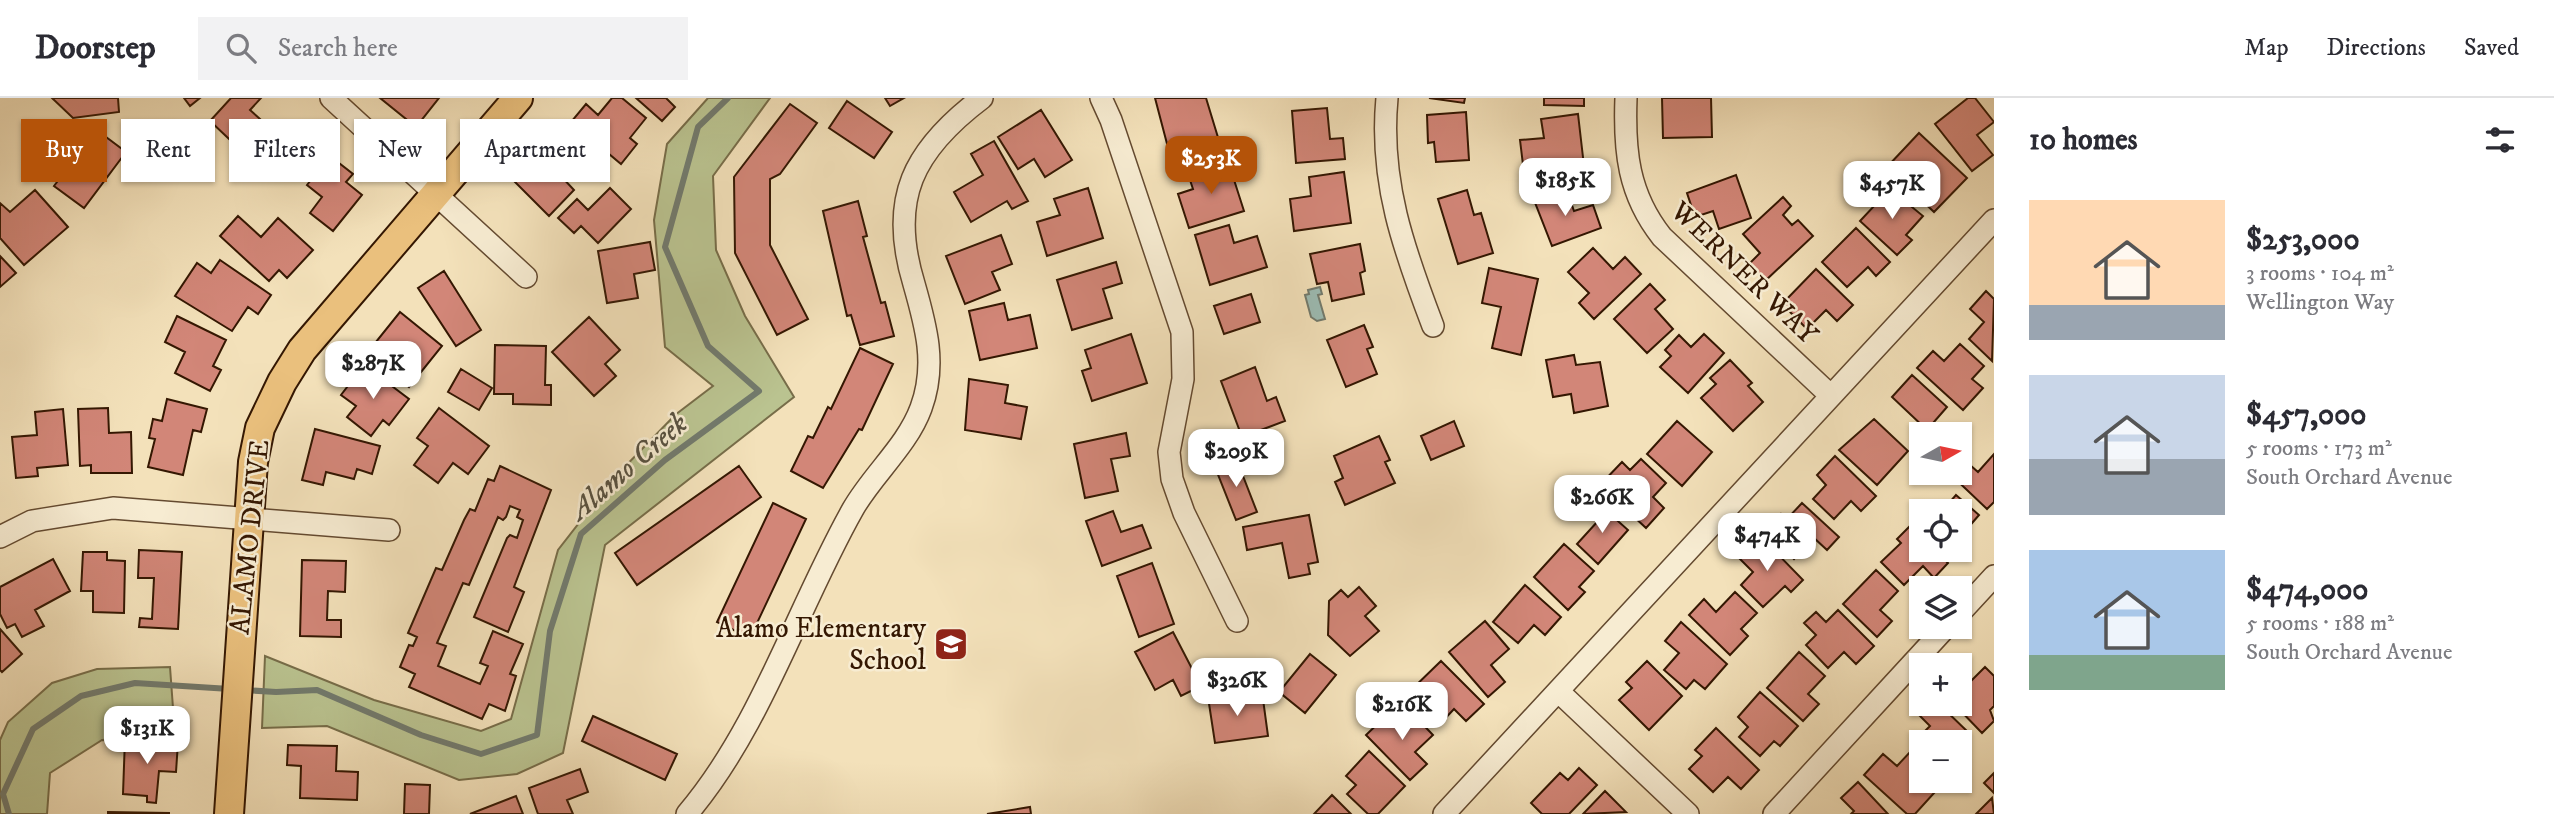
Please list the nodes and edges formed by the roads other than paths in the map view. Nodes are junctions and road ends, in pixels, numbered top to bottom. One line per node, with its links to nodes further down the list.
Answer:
1 (331, 98): 7 (street)
2 (518, 98): 7 (main road, ALAMO DRIVE)
3 (982, 98): 21 (street)
4 (1101, 98): 17 (street)
5 (1387, 98): 10 (street)
6 (1626, 98): 11 (street, WERNER WAY)
7 (436, 192): 9 (street); 12 (main road, ALAMO DRIVE)
8 (1994, 220): 11 (street)
9 (526, 277)
10 (1433, 326)
11 (1830, 395): 19 (street)
12 (246, 520): 13 (street); 14 (street); 20 (main road, ALAMO DRIVE)
13 (389, 530)
14 (0, 537)
15 (1994, 576): 16 (street)
16 (1972, 600)
17 (1237, 621)
18 (1935, 639): 24 (street)
19 (1558, 691): 22 (street); 23 (street)
20 (229, 814)
21 (687, 814)
22 (1444, 814)
23 (1688, 814)
24 (1774, 814)

